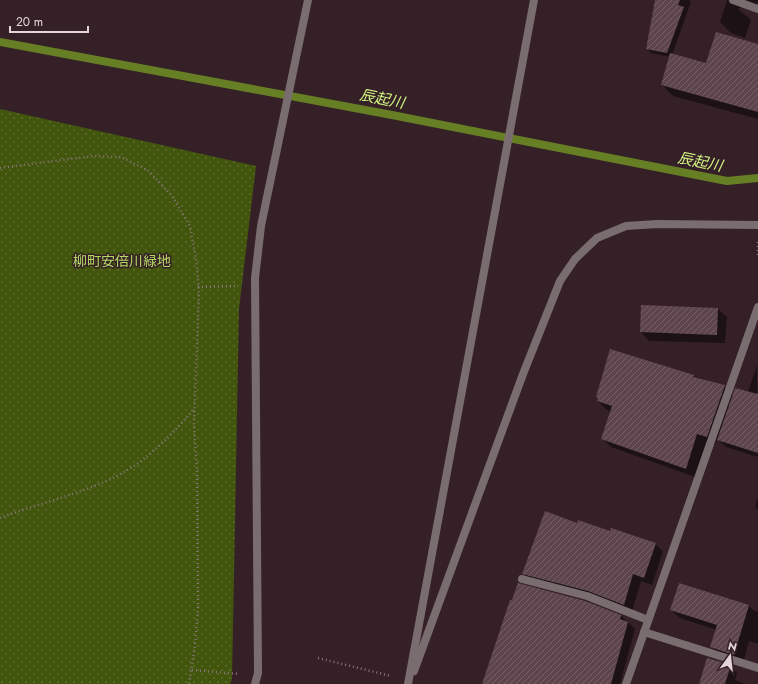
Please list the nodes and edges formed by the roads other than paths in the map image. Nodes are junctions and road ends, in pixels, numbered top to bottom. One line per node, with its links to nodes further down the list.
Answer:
1 (308, 0): 11 (street)
2 (534, 0): 12 (street)
3 (733, 0): 4 (street)
4 (758, 9)
5 (758, 225): 12 (street)
6 (758, 307): 8 (street)
7 (522, 579): 8 (street)
8 (648, 620): 9 (street)
9 (644, 632): 10 (street); 13 (street)
10 (758, 668)
11 (256, 680)
12 (409, 683)
13 (626, 684)

